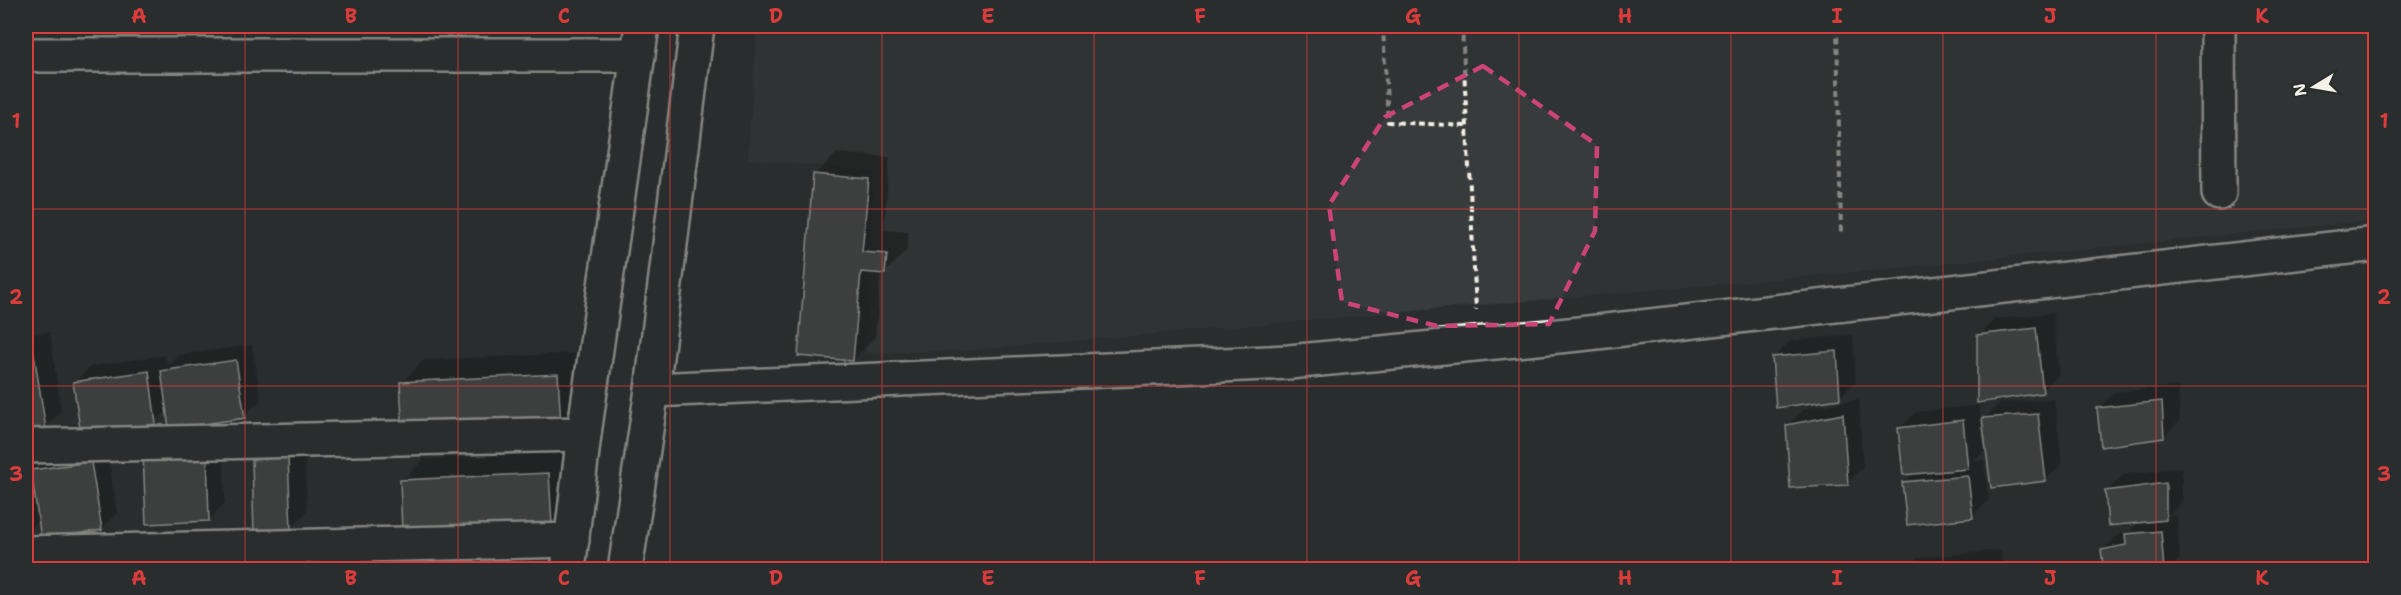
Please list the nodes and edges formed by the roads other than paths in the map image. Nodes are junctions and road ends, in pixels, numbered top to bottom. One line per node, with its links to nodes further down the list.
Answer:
1 (697, 26): 7 (street)
2 (2218, 26): 5 (street)
3 (640, 40): 4 (street); 8 (street)
4 (26, 55)
5 (2219, 193)
6 (2376, 244): 7 (street)
7 (652, 390): 12 (street)
8 (584, 434): 9 (street); 11 (street)
9 (26, 446)
10 (26, 553): 11 (street)
11 (570, 555)
12 (625, 570)

